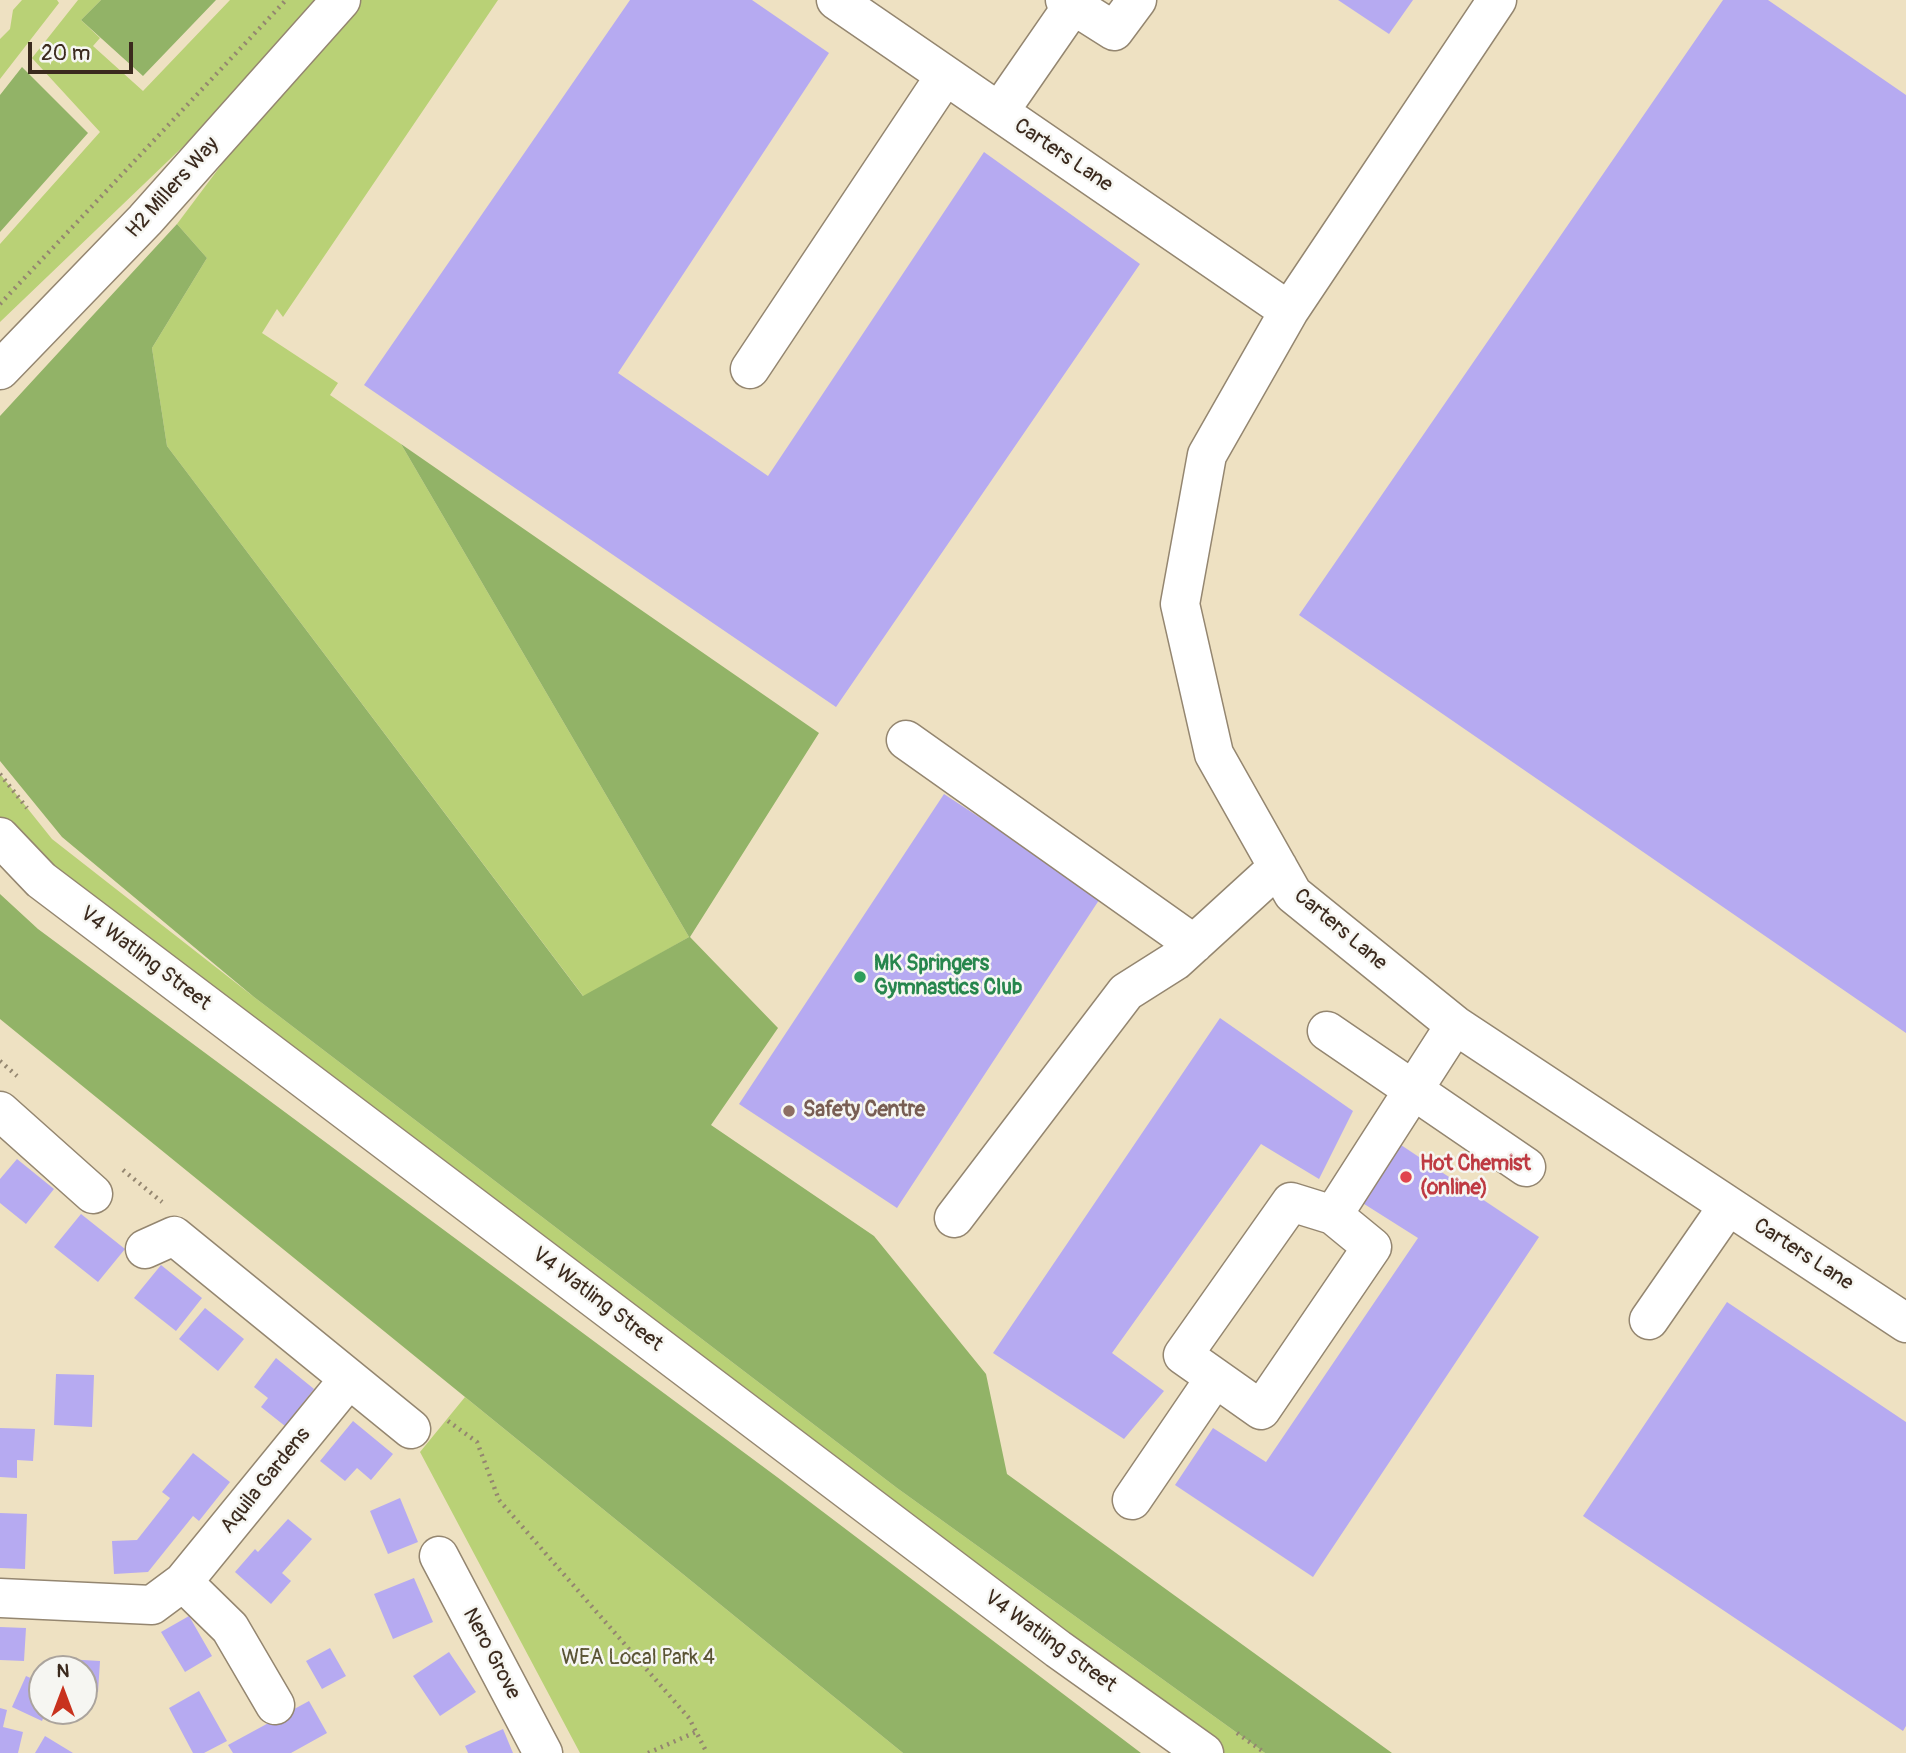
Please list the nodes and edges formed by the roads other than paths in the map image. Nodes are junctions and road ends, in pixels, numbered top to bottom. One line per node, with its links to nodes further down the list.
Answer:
1 (341, 0): 10 (street, H2 Millers Way)
2 (836, 0): 6 (street, Carters Lane)
3 (1137, 0): 5 (street)
4 (1497, 0): 8 (street, Carters Lane)
5 (1069, 2): 7 (street)
6 (946, 75): 7 (street, Carters Lane); 9 (street)
7 (999, 112): 8 (street, Carters Lane)
8 (1289, 311): 13 (street, Carters Lane)
9 (750, 369)
10 (0, 370)
11 (906, 740): 14 (street)
12 (0, 837): 36 (street, V4 Watling Street)
13 (1278, 867): 14 (street); 15 (street, Carters Lane)
14 (1194, 944): 23 (street)
15 (1455, 1025): 17 (street); 21 (street, Carters Lane)
16 (1327, 1031): 17 (street)
17 (1412, 1091): 19 (street); 22 (street)
18 (0, 1111): 20 (street)
19 (1526, 1167)
20 (93, 1194)
21 (1728, 1206): 25 (street); 26 (street, Carters Lane)
22 (1333, 1215): 27 (street); 27 (street)
23 (954, 1218)
24 (145, 1250): 28 (street)
25 (1649, 1320)
26 (1906, 1323)
27 (1215, 1378): 30 (street)
28 (348, 1380): 29 (street); 32 (street, Aquila Gardens)
29 (411, 1429)
30 (1132, 1500)
31 (439, 1556): 35 (street, Nero Grove)
32 (183, 1582): 33 (street, Aquila Gardens); 34 (street)
33 (0, 1598)
34 (275, 1705)
35 (543, 1753)
36 (1204, 1753)

